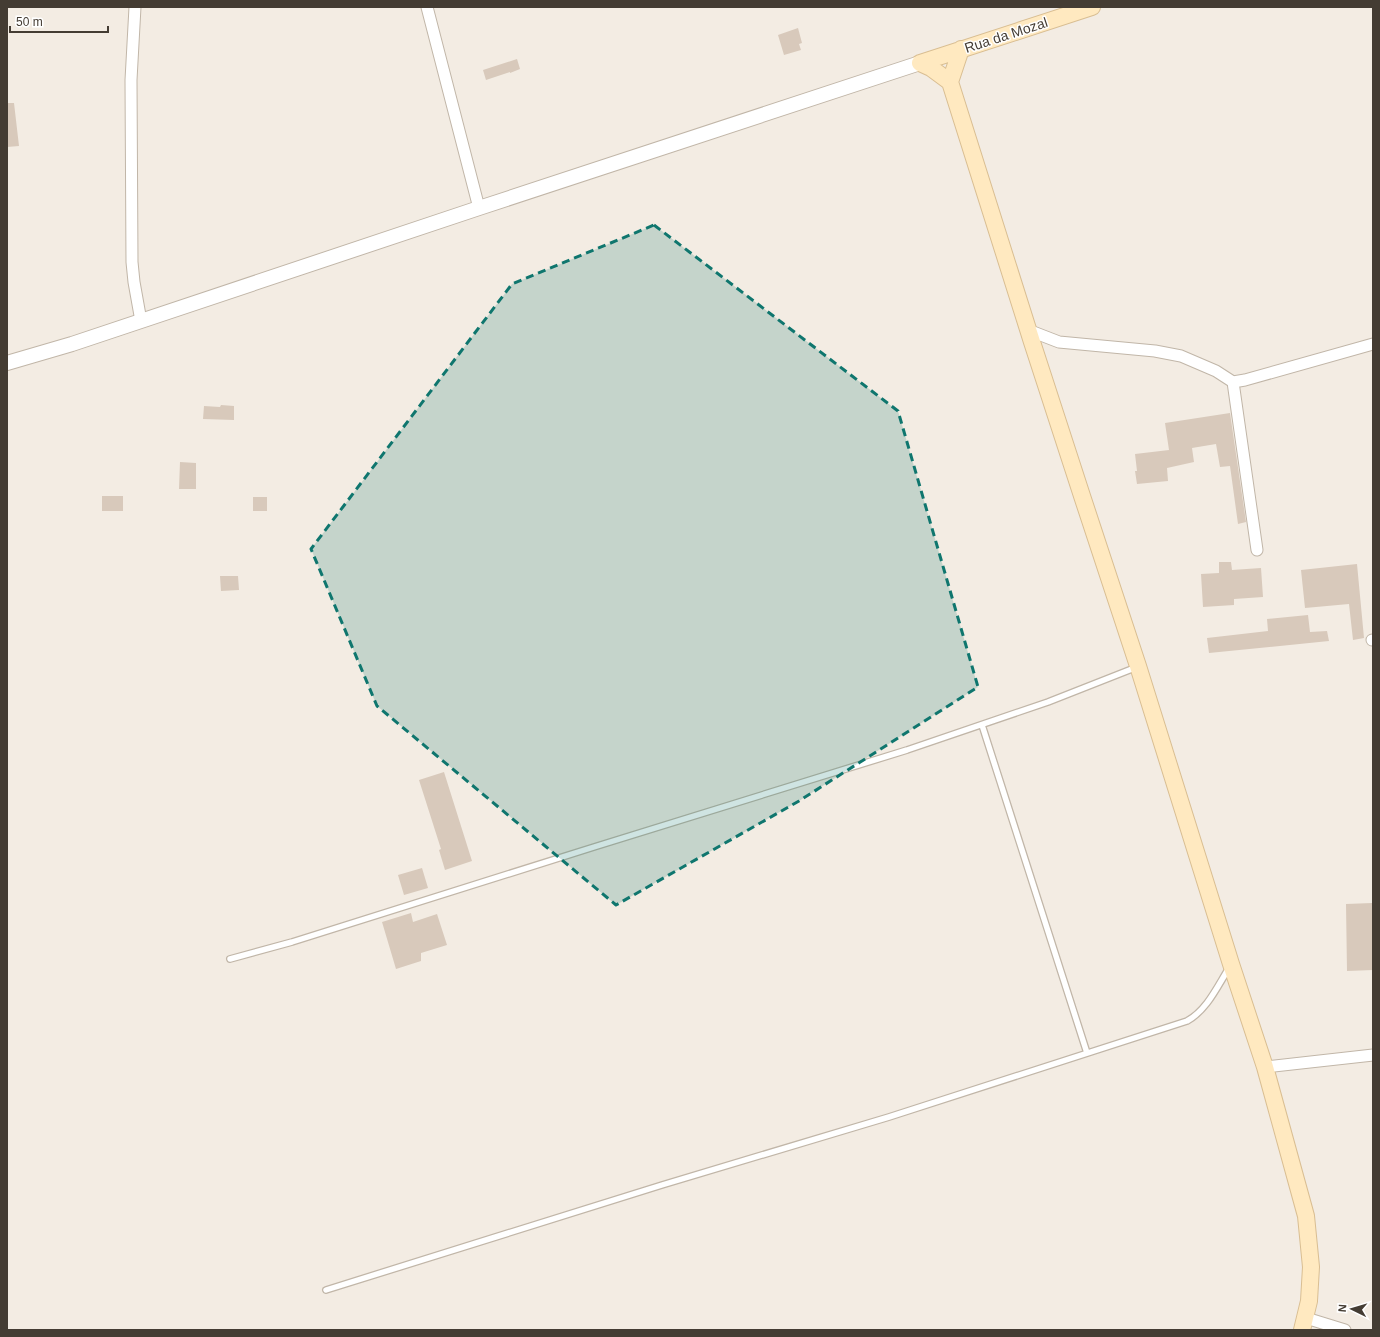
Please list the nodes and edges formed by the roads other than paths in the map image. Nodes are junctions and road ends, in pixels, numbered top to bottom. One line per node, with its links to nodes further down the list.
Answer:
1 (135, 7): 8 (street)
2 (427, 7): 7 (street)
3 (1092, 7): 4 (main road, Rua da Mozal)
4 (961, 49): 5 (main road, Rua da Mozal); 6 (main road)
5 (920, 63): 6 (main road); 7 (street)
6 (950, 82): 9 (main road)
7 (479, 208): 8 (street)
8 (141, 321): 11 (street)
9 (1028, 330): 12 (street); 14 (main road)
10 (1373, 344): 12 (street)
11 (7, 363)
12 (1233, 382): 13 (street)
13 (1257, 550)
14 (1138, 666): 15 (lane); 17 (main road)
15 (982, 725): 16 (lane); 18 (lane)
16 (230, 960)
17 (1231, 964): 18 (lane); 20 (main road)
18 (1087, 1053): 21 (lane)
19 (1373, 1055): 20 (street)
20 (1265, 1067): 22 (main road)
21 (326, 1290)
22 (1304, 1324): 23 (street)
23 (1345, 1330)

